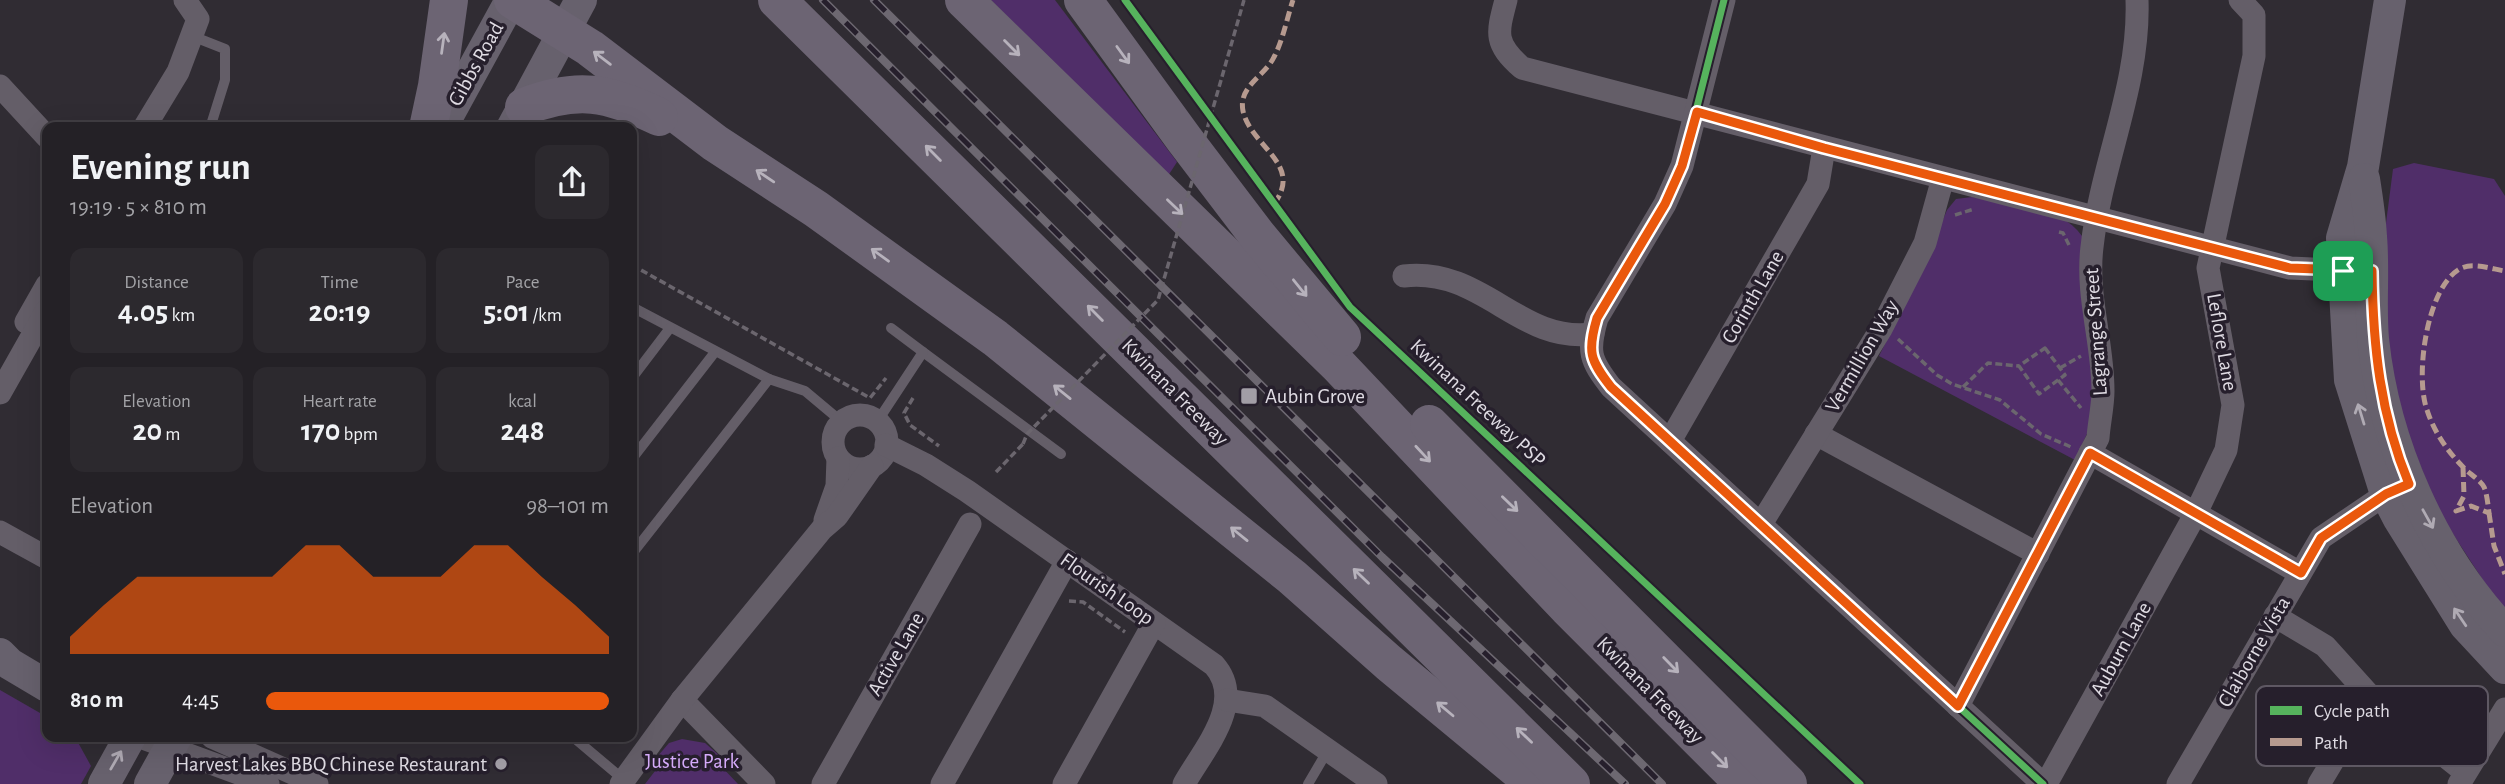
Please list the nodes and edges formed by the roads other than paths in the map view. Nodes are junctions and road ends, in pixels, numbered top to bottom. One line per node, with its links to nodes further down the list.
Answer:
1 (185, 0): 13 (street)
2 (449, 0): 19 (highway, one-way to 2)
3 (512, 0): 12 (highway); 20 (street, Gibbs Road)
4 (777, 0): 96 (highway, Kwinana Freeway, one-way to 4)
5 (964, 0): 97 (highway, Kwinana Freeway, one-way to 97)
6 (1083, 0): 98 (highway, one-way to 98)
7 (1506, 0): 15 (street)
8 (1724, 0): 15 (street)
9 (2137, 0): 25 (street, Lagrange Street)
10 (2239, 0): 26 (street, Leflore Lane)
11 (2390, 0): 27 (street)
12 (572, 16): 16 (street); 22 (highway, one-way to 12)
13 (192, 36): 17 (street); 18 (lane)
14 (0, 86): 21 (street)
15 (1697, 112): 23 (street); 34 (street)
16 (518, 117): 22 (highway)
17 (151, 122)
18 (212, 122)
19 (429, 122)
20 (444, 122)
21 (42, 132)
22 (715, 143): 95 (highway, one-way to 22)
23 (1824, 148): 24 (street); 43 (street, Corinth Lane)
24 (1943, 178): 25 (street); 42 (street, Vermillion Way)
25 (2096, 218): 26 (street); 46 (street, Lagrange Street)
26 (2210, 247): 27 (street); 51 (street, Leflore Lane)
27 (2358, 271): 50 (street)
28 (1404, 276): 34 (street)
29 (42, 295): 38 (street)
30 (637, 310): 32 (lane)
31 (42, 317): 38 (street)
32 (670, 328): 35 (lane); 37 (lane)
33 (891, 328): 36 (lane)
34 (1592, 334): 43 (street)
35 (715, 352): 39 (lane); 45 (lane)
36 (923, 352): 41 (lane); 47 (lane)
37 (637, 371)
38 (2, 377)
39 (769, 379): 40 (lane); 56 (lane)
40 (842, 422): 41 (street); 48 (street)
41 (877, 422): 44 (street)
42 (1816, 434): 53 (street, Vermillion Way); 57 (street)
43 (1670, 441): 53 (street)
44 (886, 445): 49 (street); 59 (street, Flourish Loop)
45 (637, 453)
46 (2090, 453): 51 (street); 57 (street, Lagrange Street)
47 (1061, 454)
48 (838, 458): 49 (street); 54 (street)
49 (872, 466): 54 (street)
50 (2398, 489): 60 (street, Claiborne Vista); 63 (street, one-way to 63); 67 (street, one-way to 50)
51 (2196, 513): 60 (street); 99 (street, Auburn Lane)
52 (970, 524): 89 (street, Active Lane)
53 (1761, 524): 72 (street)
54 (822, 530): 70 (street)
55 (0, 532): 58 (street)
56 (637, 548)
57 (2038, 554): 72 (street, Lagrange Street)
58 (42, 555)
59 (1067, 561): 62 (street, Flourish Loop); 90 (street)
60 (2301, 573): 61 (street, Claiborne Vista)
61 (2275, 616): 69 (street); 100 (street, Claiborne Vista)
62 (1154, 623): 71 (street, Flourish Loop); 91 (street)
63 (2505, 631)
64 (0, 645): 66 (street)
65 (0, 654): 68 (street)
66 (42, 658)
67 (2505, 668)
68 (42, 683)
69 (2361, 686)
70 (682, 700): 83 (street); 88 (street)
71 (1227, 700): 79 (street); 92 (street)
72 (1958, 706): 99 (street)
73 (2505, 709): 74 (street)
74 (2488, 736)
75 (127, 742): 84 (street, one-way to 75)
76 (223, 742): 87 (street)
77 (578, 742): 83 (lane)
78 (172, 743): 85 (street); 86 (street)
79 (1328, 750): 93 (lane); 94 (street)
80 (2330, 766): 101 (street)
81 (2449, 766): 82 (street)
82 (2462, 778)
83 (622, 782)
84 (104, 784)
85 (150, 784)
86 (268, 784)
87 (317, 784)
88 (764, 784)
89 (823, 784)
90 (942, 784)
91 (1064, 784)
92 (1184, 784)
93 (1308, 784)
94 (1376, 784)
95 (1535, 784)
96 (1572, 784)
97 (1744, 784)
98 (1788, 784)
99 (2045, 784)
100 (2178, 784)
101 (2319, 784)

